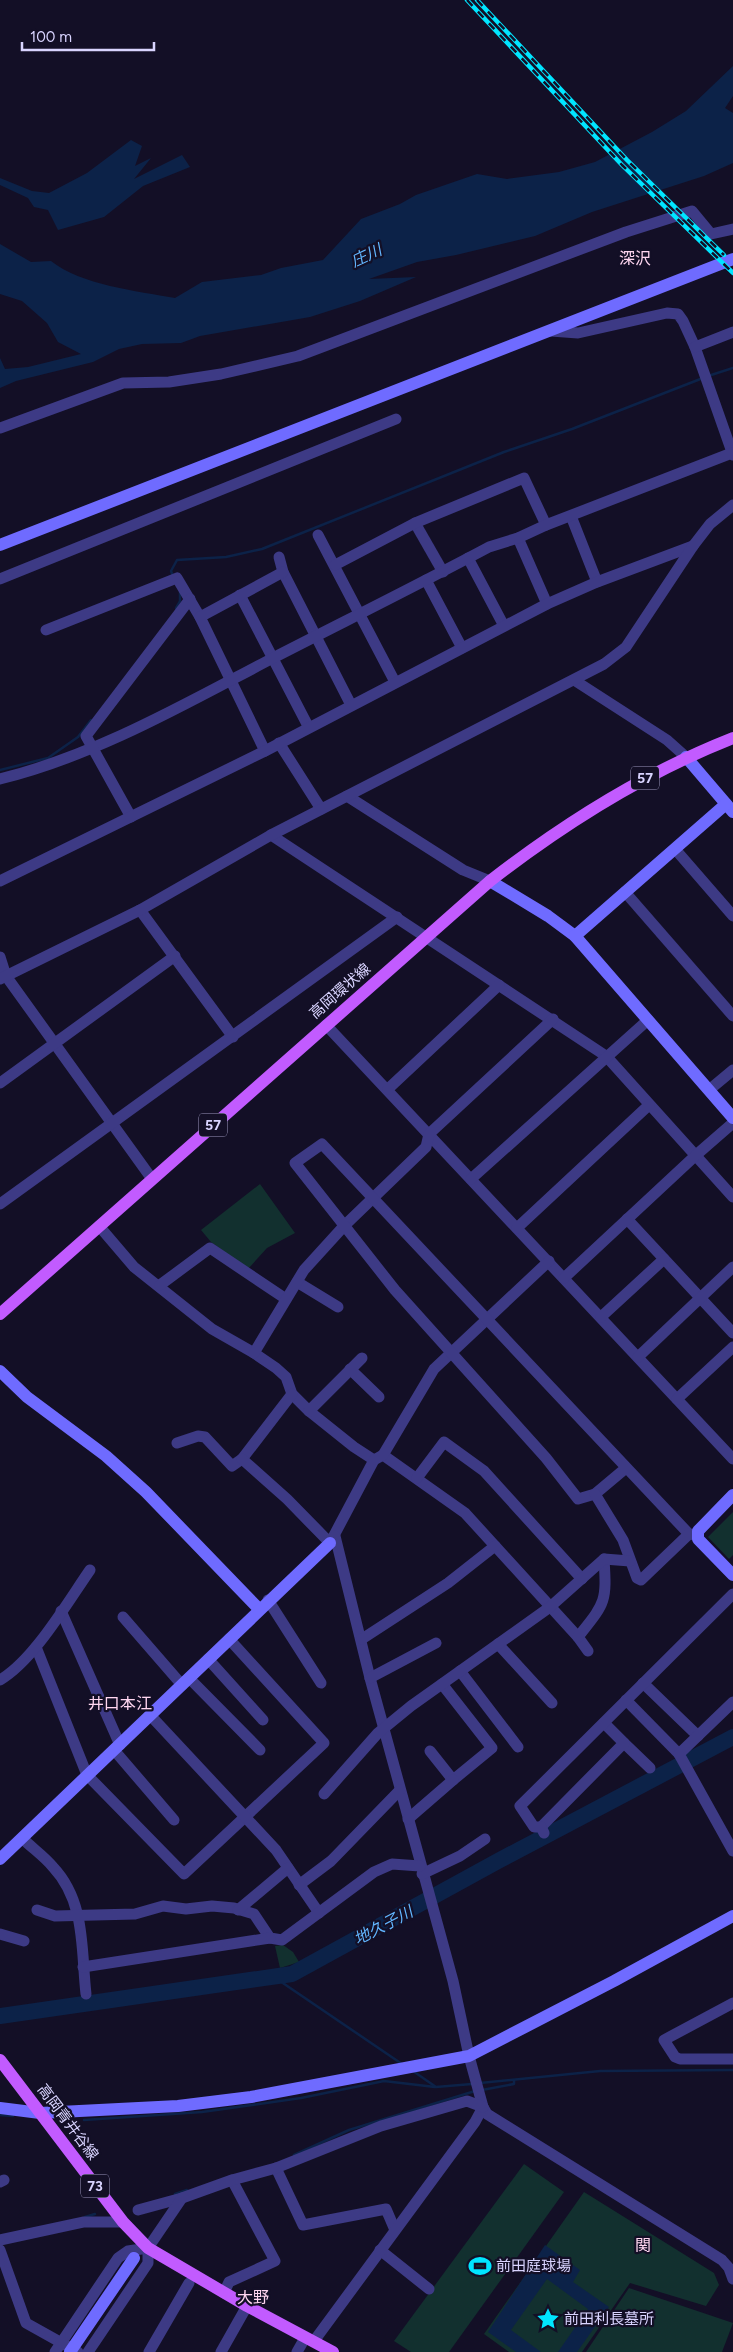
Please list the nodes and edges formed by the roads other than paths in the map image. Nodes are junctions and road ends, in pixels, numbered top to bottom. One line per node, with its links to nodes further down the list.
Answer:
1 (733, 228): 7 (street)
2 (733, 259): 3 (street)
3 (551, 331): 5 (street); 15 (street)
4 (733, 332): 5 (street)
5 (695, 347): 8 (street)
6 (396, 419): 22 (street)
7 (0, 428)
8 (733, 454): 10 (street)
9 (732, 508): 16 (street)
10 (571, 516): 12 (street); 24 (street)
11 (415, 522): 12 (street); 19 (street); 21 (street)
12 (546, 525): 14 (street)
13 (318, 535): 19 (street)
14 (518, 538): 18 (street); 27 (street)
15 (0, 545)
16 (693, 546): 24 (street); 35 (street)
17 (280, 557): 20 (street)
18 (468, 558): 21 (street); 30 (street)
19 (335, 565): 28 (street)
20 (284, 572): 25 (street); 32 (street)
21 (443, 572): 23 (street)
22 (0, 579)
23 (426, 580): 28 (street); 33 (street)
24 (598, 582): 27 (street)
25 (240, 595): 29 (street); 34 (street)
26 (190, 599): 29 (street); 31 (street); 42 (street)
27 (546, 604): 30 (street)
28 (361, 614): 32 (street); 37 (street)
29 (200, 617): 36 (street)
30 (504, 626): 33 (street)
31 (46, 630)
32 (318, 637): 34 (street); 38 (street)
33 (462, 648): 37 (street)
34 (274, 658): 36 (street); 39 (street)
35 (574, 680): 44 (street); 46 (street)
36 (231, 682): 42 (street); 43 (street)
37 (395, 682): 38 (street)
38 (351, 705): 39 (street)
39 (308, 726): 41 (street)
40 (733, 738): 44 (main road, 高岡環状線 / 57)
41 (279, 743): 43 (street); 48 (street)
42 (94, 747): 45 (street); 49 (street)
43 (265, 750): 49 (street)
44 (686, 757): 47 (street); 53 (main road, 高岡環状線 / 57)
45 (0, 779)
46 (347, 796): 48 (street); 53 (street)
47 (730, 808): 51 (street)
48 (321, 809): 50 (street)
49 (131, 818): 52 (street)
50 (271, 835): 55 (street); 57 (street)
51 (675, 849): 54 (street); 56 (street)
52 (0, 881)
53 (490, 881): 58 (main road, 高岡環状線 / 57); 59 (street)
54 (625, 892): 59 (street); 64 (street)
55 (140, 910): 60 (street); 62 (street)
56 (733, 916)
57 (398, 917): 58 (street); 68 (street)
58 (427, 936): 63 (street); 67 (main road, 高岡環状線 / 57)
59 (575, 936): 66 (street)
60 (174, 956): 68 (street); 69 (street)
61 (0, 957): 62 (street)
62 (3, 978): 69 (street)
63 (499, 985): 65 (street); 73 (street)
64 (733, 1016)
65 (552, 1019): 70 (street); 79 (street)
66 (648, 1020): 70 (street); 74 (street)
67 (326, 1025): 73 (street); 81 (main road, 高岡環状線 / 57)
68 (233, 1037): 78 (street)
69 (56, 1044): 72 (street); 78 (street)
70 (606, 1056): 75 (street); 82 (street)
71 (733, 1070): 74 (street)
72 (0, 1083)
73 (388, 1089): 79 (street)
74 (709, 1090): 76 (street)
75 (649, 1105): 80 (street); 89 (street)
76 (733, 1118)
77 (733, 1123): 80 (street)
78 (112, 1124): 81 (street); 85 (street)
79 (429, 1134): 82 (street); 84 (street)
80 (695, 1156): 83 (street); 86 (street)
81 (152, 1179): 87 (main road, 高岡環状線 / 57)
82 (470, 1179): 89 (street)
83 (733, 1197)
84 (374, 1198): 88 (street); 88 (street); 101 (street)
85 (0, 1204)
86 (627, 1219): 90 (street); 93 (street)
87 (99, 1226): 95 (street); 99 (main road, 高岡環状線 / 57)
88 (344, 1226): 94 (street); 105 (street)
89 (517, 1228): 91 (street)
90 (664, 1258): 96 (street); 100 (street)
91 (548, 1260): 93 (street); 101 (street)
92 (733, 1268): 96 (street)
93 (564, 1278): 100 (street)
94 (297, 1282): 97 (street); 98 (street)
95 (160, 1285): 97 (street); 104 (street)
96 (700, 1298): 102 (street); 106 (street)
97 (286, 1300): 104 (street)
98 (338, 1307)
99 (0, 1314)
100 (601, 1318): 106 (street)
101 (487, 1320): 105 (street); 118 (street)
102 (733, 1333)
103 (733, 1347): 112 (street)
104 (254, 1353): 110 (street)
105 (451, 1353): 115 (street); 120 (street)
106 (638, 1357): 112 (street)
107 (362, 1358): 108 (street)
108 (350, 1369): 111 (street); 113 (street)
109 (0, 1371): 131 (street)
110 (292, 1394): 113 (street); 116 (street)
111 (379, 1397)
112 (678, 1399): 117 (street)
113 (309, 1411): 115 (street)
114 (177, 1443): 116 (street)
115 (378, 1458): 119 (street); 123 (street)
116 (242, 1459): 123 (street)
117 (733, 1459)
118 (626, 1468): 120 (street); 122 (street)
119 (417, 1478): 124 (street); 129 (street)
120 (595, 1494): 126 (street)
121 (733, 1495): 122 (street)
122 (693, 1534): 126 (street); 128 (street)
123 (332, 1539): 131 (street); 137 (street)
124 (494, 1546): 132 (street); 137 (street)
125 (604, 1560): 126 (street); 129 (street); 135 (street)
126 (630, 1560)
127 (90, 1570): 133 (street)
128 (733, 1575)
129 (582, 1579): 132 (street)
130 (733, 1594): 148 (street)
131 (264, 1605): 136 (street); 147 (street)
132 (550, 1607): 135 (street); 139 (street)
133 (61, 1611): 140 (street); 159 (street)
134 (123, 1617): 146 (street)
135 (578, 1637): 141 (street)
136 (229, 1639): 142 (street); 169 (street)
137 (362, 1639): 144 (street)
138 (436, 1643): 144 (street)
139 (498, 1644): 143 (street); 152 (street)
140 (36, 1646): 145 (street); 165 (street)
141 (588, 1651)
142 (208, 1659): 146 (street); 154 (street)
143 (460, 1671): 149 (street); 160 (street)
144 (370, 1678): 156 (street)
145 (0, 1680)
146 (185, 1682): 153 (street); 161 (street)
147 (321, 1683)
148 (643, 1683): 150 (street); 157 (street)
149 (442, 1684): 156 (street); 166 (street)
150 (626, 1700): 155 (street); 163 (street)
151 (733, 1702): 157 (street)
152 (552, 1703)
153 (150, 1715): 159 (street); 169 (street)
154 (263, 1720)
155 (604, 1723): 158 (street); 158 (street)
156 (384, 1730): 167 (street); 168 (street)
157 (698, 1736): 163 (street)
158 (624, 1743): 164 (street)
159 (117, 1747): 165 (street); 171 (street)
160 (518, 1747)
161 (260, 1750)
162 (430, 1751): 166 (street)
163 (683, 1759): 174 (street)
164 (650, 1768)
165 (87, 1775): 169 (street); 172 (street)
166 (453, 1780): 170 (street)
167 (400, 1790): 170 (street); 178 (street)
168 (324, 1794)
169 (244, 1818): 176 (street)
170 (408, 1819): 177 (street)
171 (174, 1820)
172 (22, 1838): 175 (street); 182 (street)
173 (485, 1839): 177 (street)
174 (733, 1851)
175 (0, 1859)
176 (288, 1868): 178 (street); 180 (street)
177 (421, 1870): 181 (street); 190 (street)
178 (299, 1885): 181 (street)
179 (37, 1910): 182 (street)
180 (238, 1910): 182 (street); 185 (street)
181 (319, 1913): 185 (street)
182 (80, 1916): 187 (street)
183 (733, 1916): 190 (street)
184 (0, 1934): 186 (street)
185 (270, 1938): 187 (street)
186 (24, 1941)
187 (83, 1967): 188 (street)
188 (86, 1994)
189 (733, 2003): 191 (street)
190 (469, 2056): 193 (street); 195 (street)
191 (733, 2059)
192 (0, 2060): 195 (main road, 高岡青井谷線 / 73)
193 (483, 2107): 196 (street); 201 (street); 206 (street)
194 (0, 2108): 195 (street)
195 (40, 2113): 200 (main road, 高岡青井谷線 / 73)
196 (276, 2168): 197 (street); 201 (street)
197 (232, 2180): 198 (street); 209 (street)
198 (182, 2198): 199 (street); 203 (street)
199 (138, 2210)
200 (122, 2222): 202 (street); 203 (main road, 高岡青井谷線 / 73)
201 (395, 2230): 205 (street)
202 (0, 2240)
203 (148, 2248): 209 (main road, 高岡青井谷線 / 73); 212 (street, bridge); 212 (street); 214 (street)
204 (0, 2250): 212 (street)
205 (380, 2250): 208 (street); 211 (street)
206 (733, 2279)
207 (189, 2283): 215 (street)
208 (429, 2289)
209 (224, 2293): 210 (main road, 高岡青井谷線 / 73)
210 (247, 2306): 211 (main road, 高岡青井谷線 / 73); 216 (street)
211 (309, 2339): 217 (street); 218 (main road, 高岡青井谷線 / 73)
212 (62, 2349): 213 (street)
213 (78, 2352)
214 (88, 2352)
215 (150, 2352)
216 (221, 2352)
217 (297, 2352)
218 (332, 2352)

